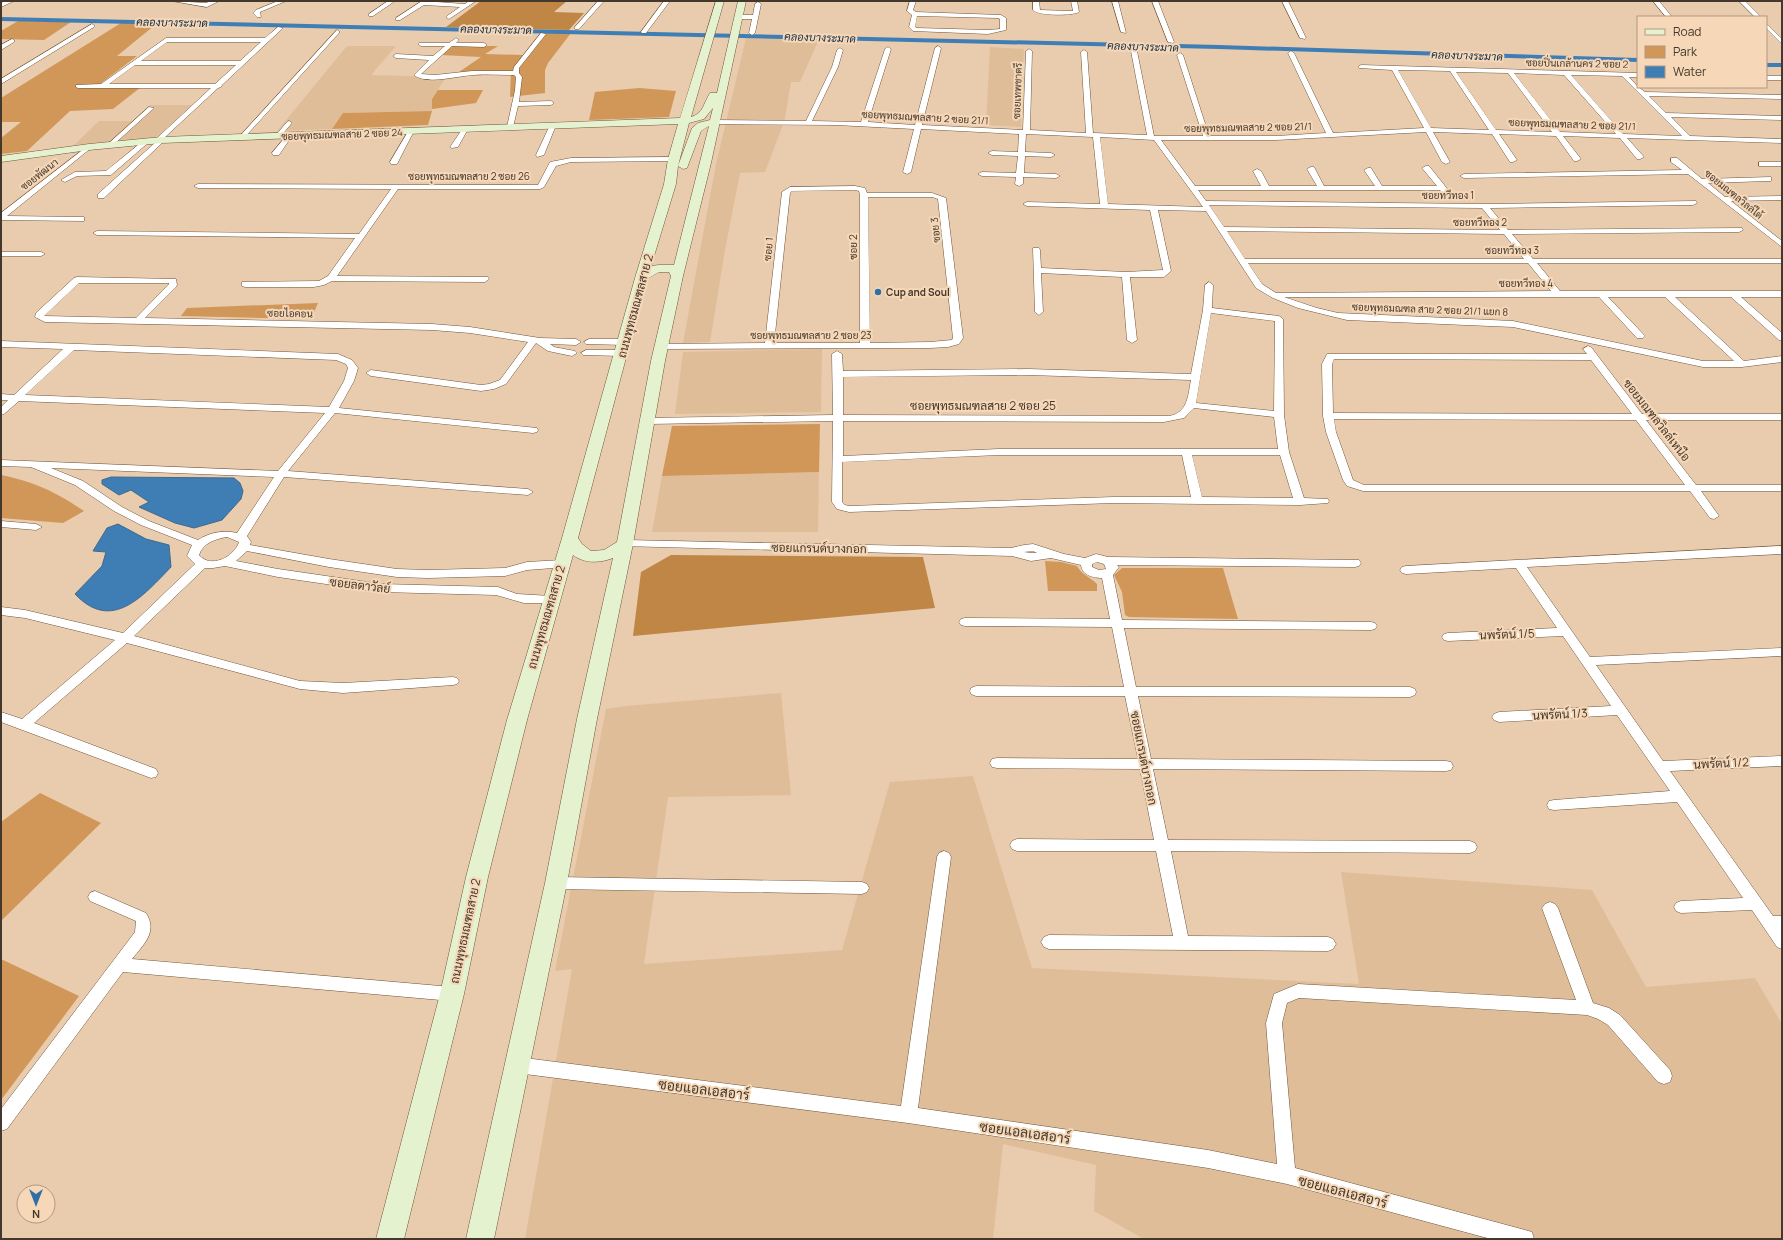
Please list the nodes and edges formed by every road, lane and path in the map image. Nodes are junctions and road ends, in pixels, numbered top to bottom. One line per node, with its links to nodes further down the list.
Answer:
1 (11, 1): 21 (street)
2 (175, 1): 3 (street)
3 (216, 1)
4 (283, 1): 27 (street)
5 (392, 1): 26 (street)
6 (473, 1): 22 (street)
7 (601, 1): 36 (street)
8 (667, 1): 38 (street)
9 (720, 1): 23 (main road, ถนนพุทธมณฑลสาย 2)
10 (742, 1): 24 (main road)
11 (912, 1): 25 (street)
12 (1036, 1): 13 (street)
13 (1074, 1)
14 (1115, 1): 39 (street)
15 (1156, 1): 45 (street)
16 (1285, 1): 42 (street)
17 (1656, 1): 29 (street)
18 (1742, 1): 30 (street)
19 (424, 2): 22 (street); 32 (street)
20 (758, 4): 28 (street)
21 (1, 5)
22 (466, 6): 31 (street)
23 (717, 10): 24 (main road); 87 (main road, ถนนพุทธมณฑลสาย 2)
24 (734, 14): 28 (street); 66 (main road)
25 (915, 14): 25 (street)
26 (372, 15)
27 (259, 16)
28 (756, 16): 40 (street)
29 (1668, 16)
30 (1757, 16)
31 (449, 18)
32 (398, 19)
33 (92, 26): 74 (street)
34 (1767, 26): 46 (street)
35 (280, 28): 43 (street)
36 (577, 28)
37 (337, 32): 106 (street)
38 (644, 32)
39 (1124, 32)
40 (752, 33)
41 (544, 34): 68 (street)
42 (1304, 38)
43 (267, 40): 61 (street); 62 (street)
44 (12, 41): 50 (street)
45 (1171, 42)
46 (1782, 42)
47 (453, 43): 48 (street); 49 (street); 60 (street)
48 (421, 44)
49 (484, 45)
50 (1, 48)
51 (938, 48): 93 (street)
52 (840, 50): 90 (street)
53 (888, 50): 91 (street)
54 (1029, 51): 98 (street, ซอยเทพชาตรี)
55 (1084, 52): 101 (street)
56 (1134, 52): 107 (street)
57 (1291, 52): 104 (street)
58 (1180, 55): 109 (street)
59 (396, 56): 60 (street)
60 (434, 58): 68 (street)
61 (133, 63): 62 (street); 76 (street)
62 (243, 63): 77 (street)
63 (1361, 67): 64 (street, ซอยปิ่นเกล้านคร 2 ซอย 2)
64 (1394, 68): 65 (street, ซอยปิ่นเกล้านคร 2 ซอย 2); 96 (street)
65 (1452, 70): 67 (street, ซอยปิ่นเกล้านคร 2 ซอย 2); 99 (street)
66 (726, 72): 87 (main road, ซอยพุทธมณฑลสาย 2 ซอย 24); 88 (main road)
67 (1510, 72): 69 (street, ซอยปิ่นเกล้านคร 2 ซอย 2); 100 (street)
68 (516, 73): 83 (street)
69 (1566, 73): 70 (street, ซอยปิ่นเกล้านคร 2 ซอย 2); 105 (street)
70 (1624, 75): 71 (street, ซอยปิ่นเกล้านคร 2 ซอย 2); 78 (street)
71 (1637, 75)
72 (1767, 78): 73 (street)
73 (1782, 78)
74 (1, 82)
75 (78, 86): 76 (street)
76 (102, 86): 77 (street)
77 (219, 86): 110 (street)
78 (1637, 87)
79 (1638, 88): 80 (street)
80 (1644, 94): 81 (street); 85 (street)
81 (1782, 97)
82 (550, 103): 83 (street)
83 (514, 104): 94 (street)
84 (152, 108): 113 (street)
85 (1665, 115): 86 (street); 108 (street)
86 (1782, 118)
87 (684, 121): 92 (main road, ซอยพุทธมณฑลสาย 2 ซอย 24); 122 (main road, ถนนพุทธมณฑลสาย 2)
88 (715, 122): 90 (street, ซอยพุทธมณฑลสาย 2 ซอย 21/1); 144 (main road); 182 (main road)
89 (289, 123): 102 (street)
90 (808, 123): 91 (street, ซอยพุทธมณฑลสาย 2 ซอย 21/1)
91 (864, 124): 93 (street, ซอยพุทธมณฑลสาย 2 ซอย 21/1)
92 (553, 125): 94 (main road, ซอยพุทธมณฑลสาย 2 ซอย 24); 119 (street)
93 (918, 126): 98 (street, ซอยพุทธมณฑลสาย 2 ซอย 21/1); 135 (street)
94 (510, 127): 95 (main road, ซอยพุทธมณฑลสาย 2 ซอย 24)
95 (465, 129): 97 (main road, ซอยพุทธมณฑลสาย 2 ซอย 24); 115 (street)
96 (1429, 130): 99 (street, ซอยพุทธมณฑลสาย 2 ซอย 21/1); 104 (street, ซอยพุทธมณฑลสาย 2 ซอย 21/1); 128 (street)
97 (411, 132): 103 (main road, ซอยพุทธมณฑลสาย 2 ซอย 24); 127 (street)
98 (1025, 132): 101 (street, ซอยพุทธมณฑลสาย 2 ซอย 21/1); 118 (street, ซอยเทพชาตรี)
99 (1495, 132): 100 (street, ซอยพุทธมณฑลสาย 2 ซอย 21/1); 125 (street)
100 (1559, 134): 105 (street, ซอยพุทธมณฑลสาย 2 ซอย 21/1); 124 (street)
101 (1093, 135): 107 (street, ซอยพุทธมณฑลสาย 2 ซอย 21/1); 160 (street)
102 (278, 136): 103 (main road, ซอยพุทธมณฑลสาย 2 ซอย 24); 106 (main road, ซอยพุทธมณฑลสาย 2 ซอย 24)
103 (289, 136): 116 (street)
104 (1331, 136): 109 (street, ซอยพุทธมณฑลสาย 2 ซอย 21/1)
105 (1622, 136): 108 (street, ซอยพุทธมณฑลสาย 2 ซอย 21/1); 121 (street)
106 (242, 138): 110 (main road, ซอยพุทธมณฑลสาย 2 ซอย 24)
107 (1154, 138): 109 (street, ซอยพุทธมณฑลสาย 2 ซอย 21/1); 148 (street, ซอยพุทธมณฑล สาย 2 ซอย 21/1 แยก 8)
108 (1688, 138): 111 (street, ซอยพุทธมณฑลสาย 2 ซอย 21/1)
109 (1207, 139)
110 (160, 140): 112 (main road, ซอยพุทธมณฑลสาย 2 ซอย 24); 153 (street)
111 (1782, 141)
112 (144, 142): 113 (main road, ซอยพุทธมณฑลสาย 2 ซอย 24); 142 (street)
113 (110, 145): 114 (main road, ซอยพุทธมณฑลสาย 2 ซอย 24)
114 (89, 147): 123 (main road, ซอยพุทธมณฑลสาย 2 ซอย 24); 164 (street, ซอยพัฒนา)
115 (454, 148)
116 (276, 153)
117 (992, 153): 118 (street)
118 (1022, 154): 120 (street); 138 (street, ซอยเทพชาตรี)
119 (540, 155)
120 (1051, 155)
121 (1640, 157)
122 (673, 158): 144 (main road, ถนนพุทธมณฑลสาย 2); 147 (street, ซอยพุทธมณฑลสาย 2 ซอย 26)
123 (1, 159)
124 (1577, 159)
125 (1513, 160)
126 (1674, 160): 136 (street, ซอยมณฑลวิลล์ใต้)
127 (394, 162)
128 (1446, 162)
129 (1762, 164): 130 (street)
130 (1782, 164)
131 (1426, 168): 152 (street)
132 (1311, 169): 150 (street)
133 (1368, 170): 151 (street)
134 (1257, 171): 149 (street)
135 (907, 172)
136 (1691, 172): 140 (street); 143 (street, ซอยมณฑลวิลล์ใต้)
137 (982, 174): 138 (street)
138 (1020, 175): 139 (street); 145 (street, ซอยเทพชาตรี)
139 (1056, 176)
140 (1464, 176)
141 (1768, 179): 143 (street)
142 (65, 180)
143 (1702, 181): 157 (street, ซอยมณฑลวิลล์ใต้)
144 (670, 184): 184 (main road, ถนนพุทธมณฑลสาย 2)
145 (1019, 184)
146 (198, 186): 147 (street, ซอยพุทธมณฑลสาย 2 ซอย 26)
147 (396, 187): 172 (street, ซอยพุทธมณฑลสาย 2 ซอย 26)
148 (1192, 188): 149 (street); 161 (street, ซอยพุทธมณฑล สาย 2 ซอย 21/1 แยก 8)
149 (1266, 188): 150 (street)
150 (1322, 188): 151 (street)
151 (1380, 188): 152 (street)
152 (1443, 188): 155 (street)
153 (101, 196)
154 (864, 196): 198 (street, ซอย 3); 206 (street, ซอย 2); 207 (street, ซอย 1)
155 (1449, 196)
156 (1782, 198): 157 (street)
157 (1725, 199): 170 (street, ซอยมณฑลวิลล์ใต้)
158 (1693, 203): 162 (street, ซอยทวีทอง 1)
159 (1027, 204): 160 (street, ซอยทวีทอง 1)
160 (1104, 206): 163 (street, ซอยทวีทอง 1)
161 (1205, 206): 162 (street, ซอยทวีทอง 1); 163 (street, ซอยทวีทอง 1); 166 (street, ซอยพุทธมณฑล สาย 2 ซอย 21/1 แยก 8)
162 (1484, 206): 168 (street)
163 (1153, 207): 181 (street)
164 (1, 218): 165 (street)
165 (81, 219)
166 (1220, 229): 168 (street, ซอยทวีทอง 2); 177 (street, ซอยพุทธมณฑล สาย 2 ซอย 21/1 แยก 8)
167 (1739, 230): 168 (street, ซอยทวีทอง 2)
168 (1506, 232): 178 (street)
169 (97, 233): 172 (street)
170 (1768, 234): 171 (street); 173 (street, ซอยมณฑลวิลล์ใต้)
171 (1782, 234)
172 (361, 236): 183 (street, ซอยพุทธมณฑลสาย 2 ซอย 26)
173 (1782, 245)
174 (1036, 250): 180 (street)
175 (1, 254): 176 (street)
176 (41, 254)
177 (1242, 261): 178 (street, ซอยทวีทอง 3); 188 (street, ซอยพุทธมณฑล สาย 2 ซอย 21/1 แยก 8)
178 (1530, 261): 179 (street, ซอยทวีทอง 3); 189 (street)
179 (1782, 261)
180 (1037, 270): 181 (street); 195 (street)
181 (1126, 275): 201 (street)
182 (677, 276): 184 (main road); 209 (main road)
183 (331, 278): 185 (street); 186 (street)
184 (641, 278): 210 (main road, ถนนพุทธมณฑลสาย 2)
185 (485, 279)
186 (245, 284)
187 (1209, 285): 194 (street)
188 (1270, 294): 189 (street, ซอยทวีทอง 4); 199 (street, ซอยพุทธมณฑล สาย 2 ซอย 21/1 แยก 8)
189 (1558, 294): 190 (street, ซอยทวีทอง 4)
190 (1601, 294): 191 (street, ซอยทวีทอง 4); 197 (street)
191 (1667, 294): 192 (street, ซอยทวีทอง 4); 216 (street)
192 (1733, 294): 193 (street, ซอยทวีทอง 4); 200 (street)
193 (1782, 294)
194 (1207, 310): 219 (street); 225 (street)
195 (1039, 312)
196 (138, 320): 196 (street, ซอยไอคอน); 202 (street, ซอยไอคอน)
197 (1640, 336)
198 (958, 338): 206 (street, ซอยพุทธมณฑลสาย 2 ซอย 23)
199 (1582, 338): 214 (street, ซอยมณฑลวิลล์เหนือ); 216 (street, ซอยพุทธมณฑล สาย 2 ซอย 21/1 แยก 8)
200 (1782, 338)
201 (1132, 340)
202 (537, 341): 203 (street, ซอยไอคอน); 211 (street, ซอยไอคอน); 217 (street)
203 (576, 342)
204 (589, 342): 210 (street)
205 (1, 344): 208 (street)
206 (865, 345): 207 (street, ซอยพุทธมณฑลสาย 2 ซอย 23)
207 (769, 346): 209 (street, ซอยพุทธมณฑลสาย 2 ซอย 23)
208 (71, 347): 221 (street); 223 (street)
209 (661, 347): 230 (main road)
210 (623, 348): 212 (street); 247 (main road, ถนนพุทธมณฑลสาย 2)
211 (572, 353)
212 (586, 353)
213 (837, 354): 218 (street)
214 (1592, 356): 226 (street); 227 (street, ซอยมณฑลวิลล์เหนือ)
215 (1782, 359): 216 (street, ซอยพุทธมณฑล สาย 2 ซอย 21/1 แยก 8)
216 (1742, 364)
217 (370, 373)
218 (838, 374): 219 (street); 228 (street)
219 (1195, 377): 222 (street)
220 (1, 397): 221 (street)
221 (15, 398): 223 (street); 224 (street)
222 (1191, 405): 225 (street); 228 (street, ซอยพุทธมณฑลสาย 2 ซอย 25)
223 (332, 410): 231 (street); 237 (street)
224 (1, 412)
225 (1278, 415): 233 (street)
226 (1328, 416): 227 (street); 238 (street)
227 (1639, 417): 229 (street); 238 (street, ซอยมณฑลวิลล์เหนือ)
228 (838, 418): 230 (street, ซอยพุทธมณฑลสาย 2 ซอย 25); 234 (street)
229 (1782, 418)
230 (648, 421): 250 (main road)
231 (533, 430)
232 (1186, 452): 233 (street); 234 (street); 241 (street)
233 (1284, 452): 243 (street)
234 (838, 459): 241 (street)
235 (1, 463): 236 (street)
236 (33, 464): 237 (street); 249 (street)
237 (281, 474): 240 (street); 248 (street)
238 (1693, 488): 239 (street); 244 (street, ซอยมณฑลวิลล์เหนือ)
239 (1782, 488)
240 (528, 492)
241 (1197, 501): 243 (street)
242 (1324, 501): 243 (street)
243 (1300, 502)
244 (1714, 516)
245 (1, 524): 246 (street)
246 (36, 527)
247 (570, 538): 250 (main road); 256 (main road, ถนนพุทธมณฑลสาย 2)
248 (242, 542): 249 (street, ซอยลดาวัลย์); 252 (street, ซอยลดาวัลย์); 260 (street, ซอยลดาวัลย์)
249 (199, 544): 255 (street)
250 (625, 544): 253 (street, ซอยแกรนด์บางกอก); 292 (main road)
251 (1782, 550): 257 (street)
252 (223, 562): 255 (street, ซอยลดาวัลย์); 261 (street, ซอยลดาวัลย์)
253 (1086, 562): 258 (street, ซอยแกรนด์บางกอก); 258 (street)
254 (1355, 563): 258 (street)
255 (202, 564): 269 (street)
256 (562, 564): 260 (street, ซอยลดาวัลย์); 262 (main road, ถนนพุทธมณฑลสาย 2)
257 (1519, 564): 259 (street); 267 (street)
258 (1107, 567): 265 (street, ซอยแกรนด์บางกอก)
259 (1406, 570)
260 (505, 572): 261 (street)
261 (498, 591): 262 (street, ซอยลดาวัลย์)
262 (551, 600): 304 (main road, ถนนพุทธมณฑลสาย 2)
263 (1, 611): 269 (street)
264 (965, 622): 265 (street)
265 (1117, 623): 266 (street); 274 (street, ซอยแกรนด์บางกอก)
266 (1371, 626)
267 (1567, 632): 268 (street, นพรัตน์ 1/5); 271 (street)
268 (1448, 636)
269 (125, 638): 272 (street); 279 (street)
270 (1782, 652): 271 (street)
271 (1587, 661): 276 (street)
272 (453, 681)
273 (976, 691): 274 (street)
274 (1131, 691): 275 (street); 282 (street, ซอยแกรนด์บางกอก)
275 (1410, 692)
276 (1621, 710): 278 (street, นพรัตน์ 1/3); 284 (street)
277 (1, 717): 279 (street)
278 (1499, 717)
279 (24, 724): 285 (street)
280 (1782, 761): 284 (street, นพรัตน์ 1/2)
281 (997, 763): 282 (street)
282 (1145, 764): 283 (street); 289 (street, ซอยแกรนด์บางกอก)
283 (1446, 766)
284 (1660, 766): 286 (street)
285 (151, 773)
286 (1681, 796): 287 (street); 295 (street)
287 (1554, 805)
288 (1017, 845): 289 (street)
289 (1162, 846): 290 (street); 301 (street, ซอยแกรนด์บางกอก)
290 (1470, 847)
291 (944, 857): 308 (street)
292 (556, 883): 293 (street); 306 (main road)
293 (862, 888)
294 (95, 897): 303 (street)
295 (1757, 904): 296 (street); 298 (street)
296 (1681, 907)
297 (1550, 908): 305 (street)
298 (1776, 922): 300 (street)
299 (1049, 942): 301 (street)
300 (1782, 942)
301 (1182, 943): 302 (street)
302 (1328, 944)
303 (118, 965): 304 (street); 309 (street)
304 (452, 994): 311 (main road, ถนนพุทธมณฑลสาย 2)
305 (1587, 1008): 307 (street); 310 (street)
306 (517, 1065): 308 (street, ซอยแอลเอสอาร์); 312 (main road)
307 (1664, 1076)
308 (908, 1115): 310 (street, ซอยแอลเอสอาร์)
309 (1, 1123)
310 (1287, 1176): 313 (street, ซอยแอลเอสอาร์)
311 (390, 1239)
312 (480, 1239)
313 (1525, 1239)

